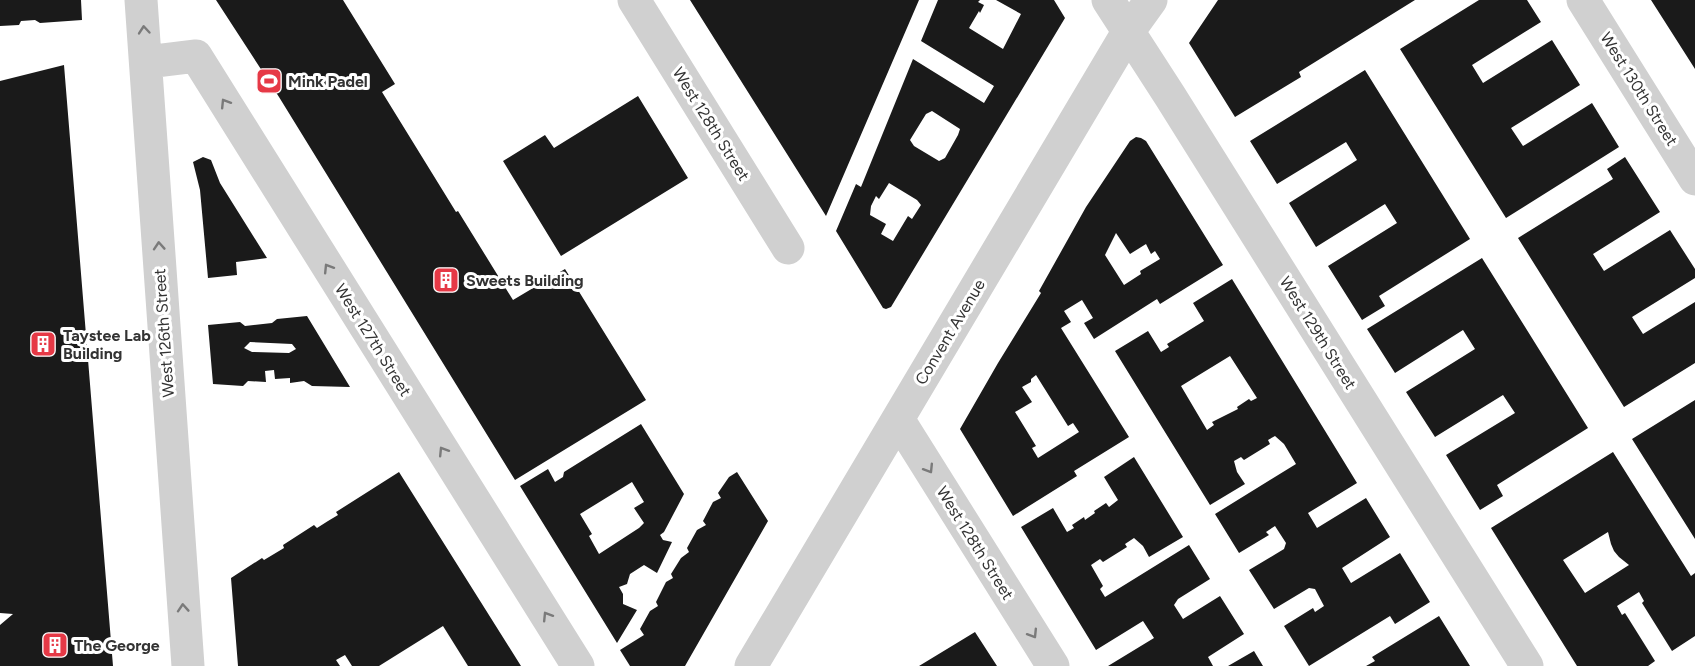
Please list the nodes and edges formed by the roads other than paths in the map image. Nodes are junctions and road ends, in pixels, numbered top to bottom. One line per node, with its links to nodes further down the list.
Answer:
1 (141, 0): 7 (street, West 126th Street, one-way to 1)
2 (634, 0): 9 (street, West 128th Street)
3 (1108, 0): 6 (street, West 129th Street)
4 (1151, 0): 6 (street, Convent Avenue)
5 (1583, 0): 8 (street, West 130th Street)
6 (1128, 32): 10 (street, Convent Avenue); 15 (street, West 129th Street)
7 (147, 62): 11 (street, West 126th Street, one-way to 7); 12 (street, West 127th Street, one-way to 7)
8 (1695, 179)
9 (788, 248)
10 (898, 419): 13 (street, Convent Avenue); 14 (street, West 128th Street, one-way to 14)
11 (188, 666)
12 (578, 666)
13 (751, 666)
14 (1053, 666)
15 (1527, 666)

